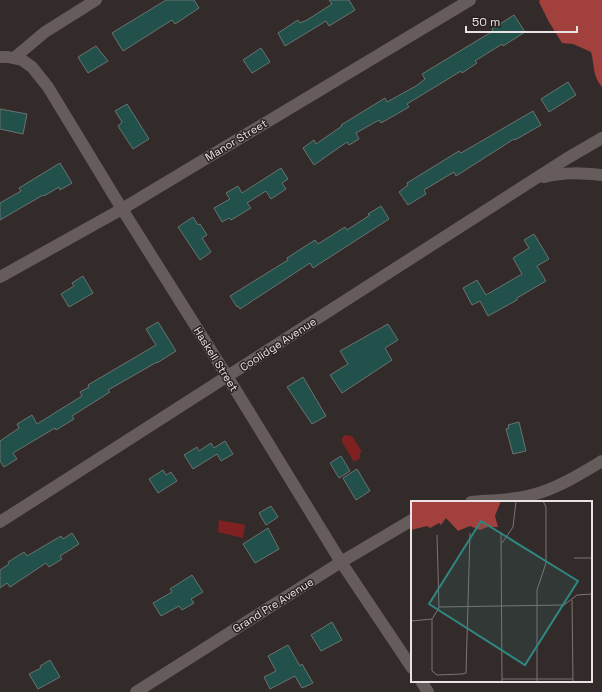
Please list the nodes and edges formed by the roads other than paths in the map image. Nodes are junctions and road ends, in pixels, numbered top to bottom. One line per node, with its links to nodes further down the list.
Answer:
1 (96, 0): 4 (street)
2 (470, 0): 8 (street, Manor Street)
3 (0, 57): 4 (street)
4 (14, 58): 8 (street, Haskell Street)
5 (602, 138): 7 (street, Coolidge Avenue)
6 (602, 175): 7 (street)
7 (536, 179): 10 (street, Coolidge Avenue)
8 (122, 209): 9 (street, Manor Street); 10 (street, Haskell Street)
9 (0, 277)
10 (227, 376): 14 (street, Coolidge Avenue); 15 (street, Haskell Street)
11 (602, 461): 12 (street)
12 (482, 501)
13 (411, 521): 15 (street, Grand Pre Avenue)
14 (0, 522)
15 (341, 562): 16 (street, Haskell Street); 18 (street, Grand Pre Avenue)
16 (411, 667)
17 (421, 682): 19 (street)
18 (136, 692)
19 (428, 692)

